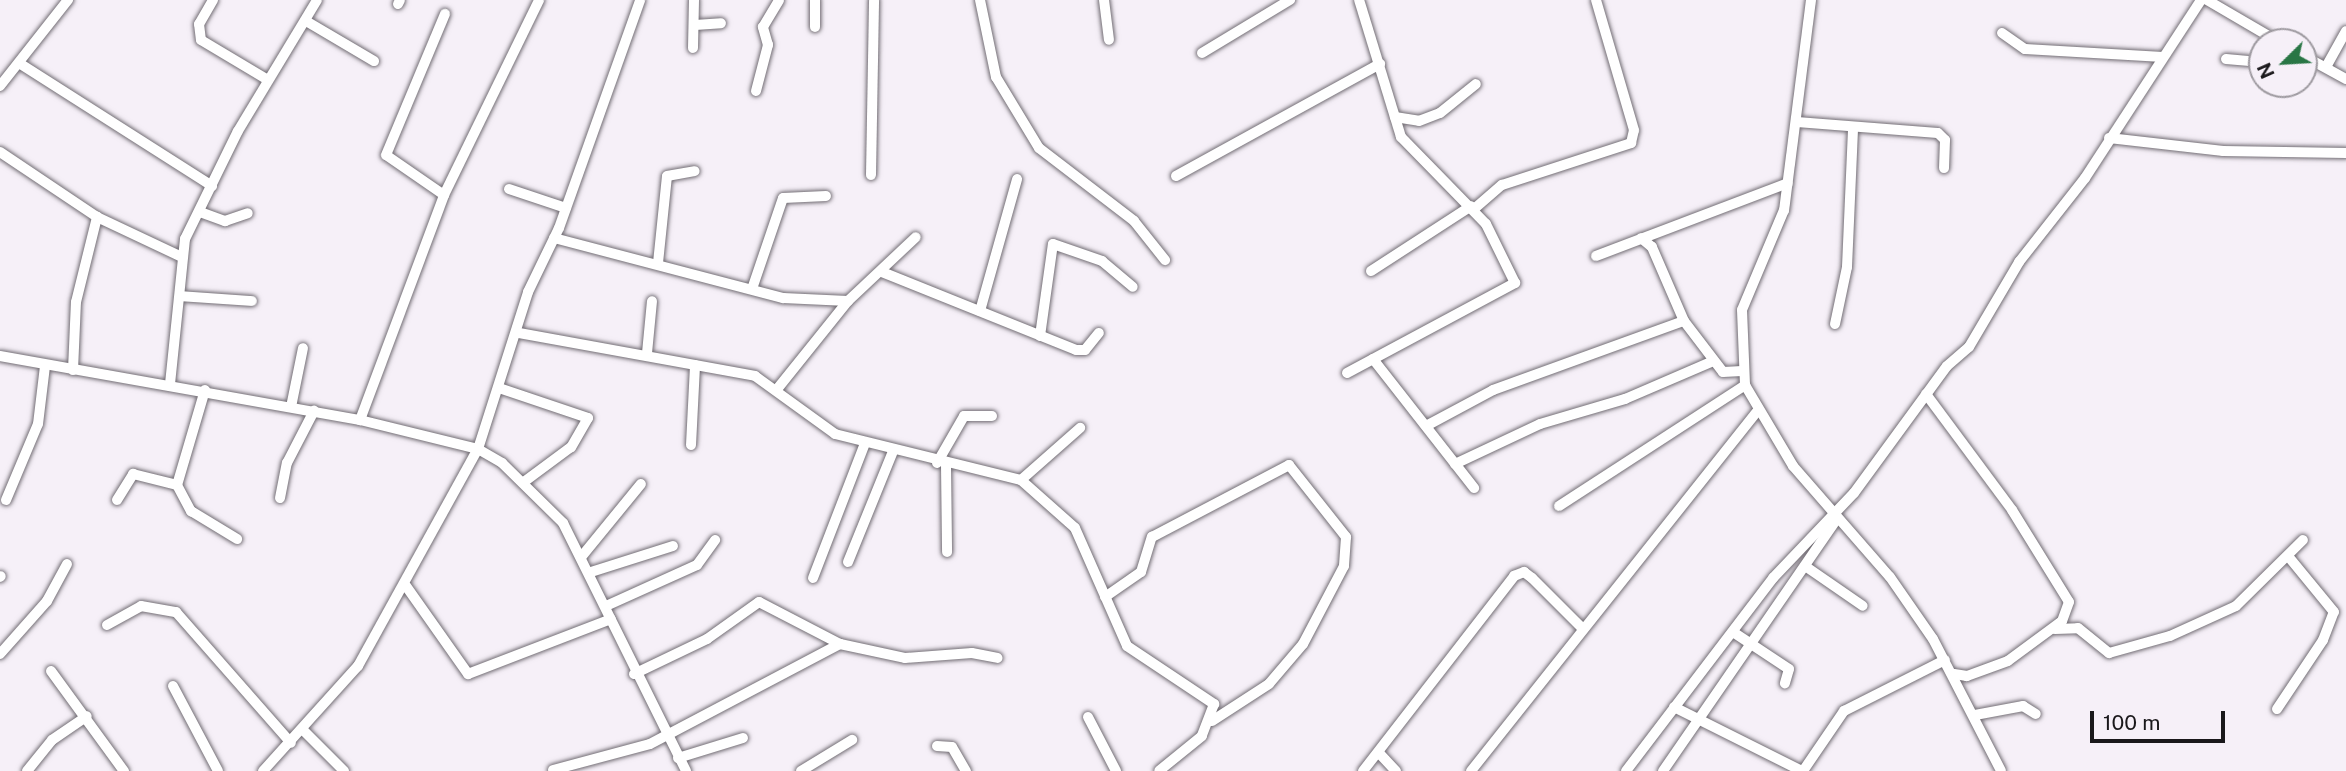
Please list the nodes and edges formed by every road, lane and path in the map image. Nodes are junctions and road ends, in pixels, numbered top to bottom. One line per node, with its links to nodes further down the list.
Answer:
1 (68, 0): 33 (street)
2 (213, 0): 38 (street)
3 (317, 0): 19 (street)
4 (540, 0): 56 (street)
5 (640, 0): 59 (street)
6 (694, 0): 21 (street)
7 (779, 0): 41 (street)
8 (815, 0): 22 (street)
9 (874, 0): 50 (street)
10 (980, 0): 70 (street)
11 (1104, 0): 26 (street)
12 (1290, 0): 28 (street)
13 (1359, 0): 34 (street)
14 (1596, 0): 58 (street)
15 (1811, 0): 43 (street)
16 (2201, 0): 29 (street)
17 (2207, 0): 23 (street)
18 (444, 14): 56 (street)
19 (306, 21): 31 (street); 38 (street)
20 (721, 23): 21 (street)
21 (695, 25): 27 (street)
22 (814, 27)
23 (2255, 28)
24 (2346, 31): 36 (street)
25 (2002, 33): 29 (street)
26 (1109, 40)
27 (693, 48)
28 (1202, 52)
29 (2163, 57): 45 (street)
30 (2226, 59): 32 (street)
31 (374, 61)
32 (2248, 61)
33 (19, 63): 40 (street); 54 (street)
34 (1380, 64): 42 (street); 51 (street)
35 (2318, 64): 36 (street)
36 (2326, 68): 37 (street)
37 (2346, 79)
38 (268, 80): 54 (street)
39 (1476, 84): 42 (street)
40 (0, 86)
41 (756, 91)
42 (1395, 117): 58 (street)
43 (1797, 122): 44 (street); 53 (street)
44 (1853, 128): 48 (street); 82 (street)
45 (2109, 138): 47 (street); 101 (street)
46 (0, 152): 62 (street)
47 (2346, 153)
48 (1944, 169)
49 (695, 171): 71 (street)
50 (870, 176)
51 (1176, 176)
52 (1017, 179): 80 (street)
53 (1788, 183): 63 (street); 94 (street)
54 (212, 186): 60 (street)
55 (509, 189): 59 (street)
56 (444, 195): 108 (street)
57 (826, 196): 75 (street)
58 (1472, 207): 72 (street); 89 (street)
59 (566, 208): 64 (street)
60 (200, 212): 61 (street); 68 (street)
61 (248, 213)
62 (97, 217): 68 (street); 93 (street)
63 (1653, 233): 66 (street); 67 (street)
64 (554, 237): 71 (street); 83 (street)
65 (916, 237): 73 (street)
66 (1641, 238): 67 (street); 69 (street)
67 (1652, 247): 81 (street)
68 (180, 256): 76 (street)
69 (1596, 256)
70 (1165, 260)
71 (659, 263): 75 (street)
72 (1371, 271)
73 (882, 272): 79 (street); 80 (street)
74 (1133, 287): 85 (street)
75 (752, 289): 79 (street)
76 (180, 296): 77 (street); 96 (street)
77 (252, 301)
78 (652, 301): 87 (street)
79 (848, 301): 99 (street)
80 (980, 311): 85 (street)
81 (1684, 321): 90 (street); 109 (street)
82 (1835, 324)
83 (519, 333): 87 (street); 98 (street)
84 (1099, 333): 85 (street)
85 (1040, 336)
86 (303, 348): 103 (street)
87 (648, 353): 91 (street)
88 (0, 356): 92 (street)
89 (1373, 359): 95 (street); 109 (street)
90 (1711, 362): 94 (street); 116 (street)
91 (695, 365): 99 (street); 112 (street)
92 (45, 366): 93 (street); 123 (street)
93 (73, 370): 96 (street)
94 (1742, 371): 97 (street)
95 (1347, 373)
96 (170, 384): 100 (street)
97 (1745, 385): 106 (street); 125 (street)
98 (499, 388): 113 (street); 118 (street)
99 (778, 388): 111 (street)
100 (205, 390): 103 (street); 120 (street)
101 (1926, 394): 102 (street); 104 (street)
102 (1933, 406): 104 (street); 146 (street)
103 (291, 407): 105 (street)
104 (1917, 407): 126 (street)
105 (314, 411): 108 (street); 122 (street)
106 (1756, 413): 126 (street); 145 (street)
107 (992, 416): 115 (street)
108 (360, 420): 113 (street)
109 (1426, 426): 116 (street)
110 (1080, 428): 117 (street)
111 (865, 443): 114 (street); 138 (street)
112 (691, 446)
113 (478, 449): 118 (street); 139 (street)
114 (893, 451): 115 (street); 134 (street)
115 (942, 464): 117 (street); 131 (street)
116 (1455, 464): 121 (street)
117 (1021, 480): 140 (street)
118 (525, 481): 132 (street)
119 (640, 484): 132 (street)
120 (177, 485): 124 (street); 127 (street)
121 (1474, 488)
122 (280, 498)
123 (6, 500)
124 (117, 500)
125 (1559, 506)
126 (1835, 517): 136 (street); 147 (street); 152 (street)
127 (237, 539)
128 (715, 540): 141 (street)
129 (2303, 540): 133 (street)
130 (673, 546): 137 (street)
131 (947, 552)
132 (582, 555): 137 (street)
133 (2288, 556): 146 (street); 161 (street)
134 (848, 562)
135 (67, 564): 150 (street)
136 (1805, 566): 142 (street); 148 (street)
137 (591, 572): 141 (street)
138 (813, 578)
139 (406, 586): 143 (street); 168 (street)
140 (1105, 597): 167 (street); 167 (street)
141 (606, 606): 143 (street)
142 (1863, 606)
143 (611, 619): 154 (street)
144 (107, 625): 172 (street)
145 (1581, 626): 174 (street); 192 (street)
146 (2053, 629): 156 (street)
147 (1733, 632): 148 (street); 160 (street)
148 (1748, 642): 157 (street); 166 (street)
149 (840, 644): 151 (street); 154 (street); 169 (street)
150 (0, 654)
151 (998, 658)
152 (1945, 660): 155 (street); 194 (street)
153 (51, 671): 164 (street)
154 (634, 674): 169 (street)
155 (1954, 674): 156 (street); 159 (street)
156 (1967, 676): 159 (street)
157 (1785, 682)
158 (173, 686): 183 (street)
159 (1962, 687): 163 (street)
160 (1674, 707): 166 (street); 180 (street)
161 (2277, 709)
162 (2036, 714): 163 (street)
163 (1975, 715): 195 (street)
164 (87, 716): 181 (street); 182 (street)
165 (1088, 717): 189 (street)
166 (1698, 720): 193 (street); 194 (street)
167 (1212, 721): 177 (street)
168 (303, 730): 172 (street); 185 (street)
169 (664, 734): 175 (street); 179 (street)
170 (743, 738): 175 (street)
171 (852, 740): 187 (street)
172 (291, 743): 184 (street)
173 (937, 746): 188 (street)
174 (1378, 752): 176 (street); 178 (street)
175 (678, 758): 186 (street)
176 (1385, 763): 178 (street); 191 (street)
177 (1178, 766): 190 (street)
178 (1367, 767)
179 (552, 770)
180 (1627, 770)
181 (27, 771)
182 (124, 771)
183 (218, 771)
184 (263, 771)
185 (344, 771)
186 (685, 771)
187 (802, 771)
188 (966, 771)
189 (1116, 771)
190 (1159, 771)
191 (1396, 771)
192 (1471, 771)
193 (1664, 771)
194 (1803, 771)
195 (2001, 771)

